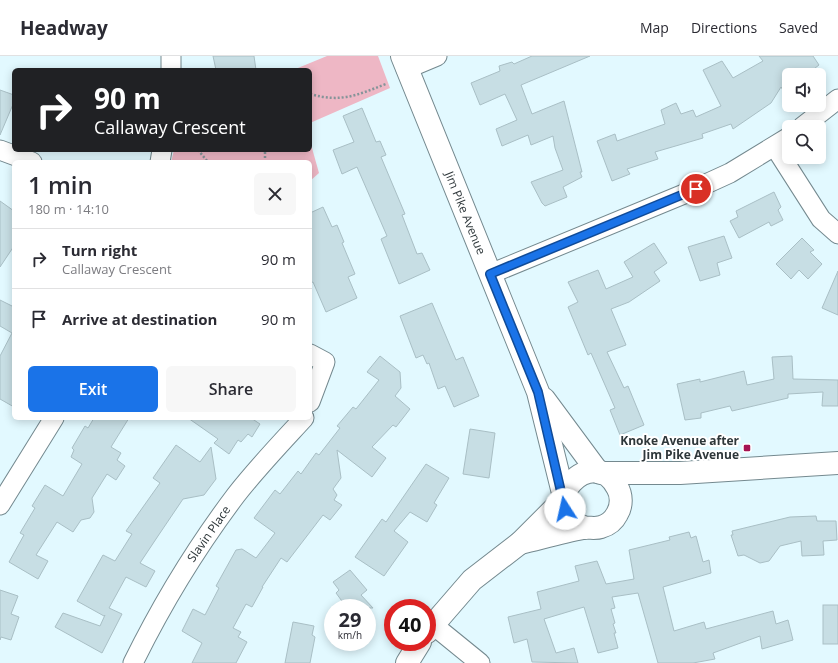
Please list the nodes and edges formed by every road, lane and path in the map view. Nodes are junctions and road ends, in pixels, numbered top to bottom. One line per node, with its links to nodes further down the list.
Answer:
1 (171, 56): 4 (street)
2 (437, 56): 3 (street)
3 (404, 62): 16 (street, Jim Pike Avenue)
4 (171, 68)
5 (386, 84): 6 (path)
6 (312, 95)
7 (838, 99): 8 (street)
8 (811, 120)
9 (782, 142): 16 (street)
10 (0, 150): 12 (street)
11 (200, 152): 13 (path)
12 (27, 160)
13 (206, 160)
14 (793, 164): 15 (street)
15 (838, 234)
16 (490, 274): 18 (street, Jim Pike Avenue)
17 (312, 355): 19 (street)
18 (538, 392): 23 (street, Jim Pike Avenue); 25 (street, Jim Pike Avenue)
19 (312, 396)
20 (53, 420): 27 (street)
21 (302, 420): 33 (street, Slavin Place)
22 (838, 462): 24 (street)
23 (599, 472): 24 (street); 25 (street); 26 (street)
24 (680, 472): 26 (street)
25 (564, 498): 28 (street); 29 (street)
26 (620, 504): 28 (street)
27 (0, 505)
28 (585, 528): 29 (street)
29 (520, 543): 30 (street)
30 (436, 621)
31 (436, 639): 35 (street)
32 (415, 651): 34 (street)
33 (133, 663)
34 (407, 663)
35 (480, 663)

